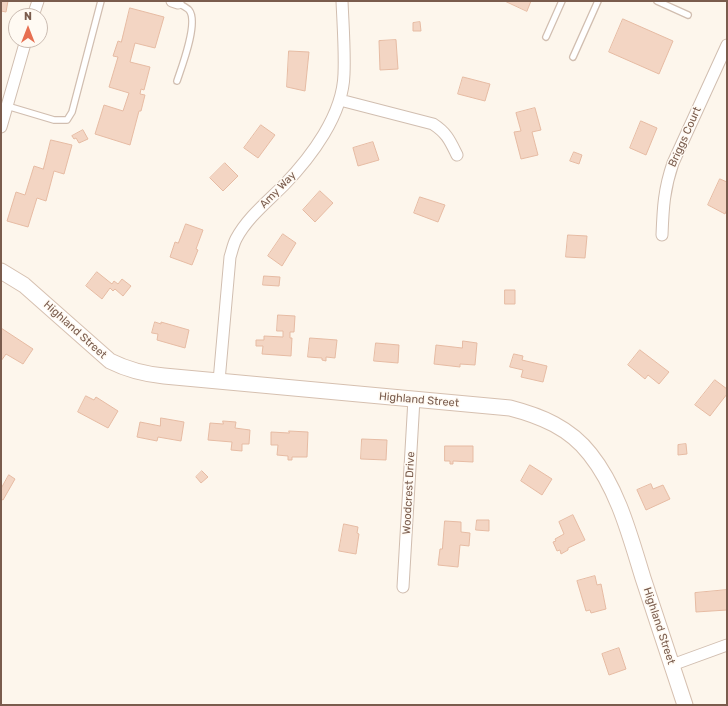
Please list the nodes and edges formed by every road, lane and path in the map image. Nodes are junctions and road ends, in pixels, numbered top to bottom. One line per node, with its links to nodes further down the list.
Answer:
1 (101, 1): 14 (lane)
2 (342, 1): 13 (street, Amy Way)
3 (562, 1): 8 (lane)
4 (598, 1): 11 (lane)
5 (657, 1): 7 (lane)
6 (175, 2): 12 (lane)
7 (688, 15)
8 (546, 36)
9 (727, 44): 17 (street, Briggs Court)
10 (24, 48): 14 (street)
11 (573, 57)
12 (178, 81)
13 (340, 100): 16 (street); 19 (street, Amy Way)
14 (7, 106): 15 (street)
15 (1, 127)
16 (457, 155)
17 (662, 235)
18 (1, 271): 19 (street, Highland Street)
19 (218, 381): 20 (street, Highland Street)
20 (414, 399): 21 (street, Woodcrest Drive); 23 (street, Highland Street)
21 (403, 587)
22 (727, 646): 23 (street)
23 (672, 665): 24 (street, Highland Street)
24 (685, 705)

